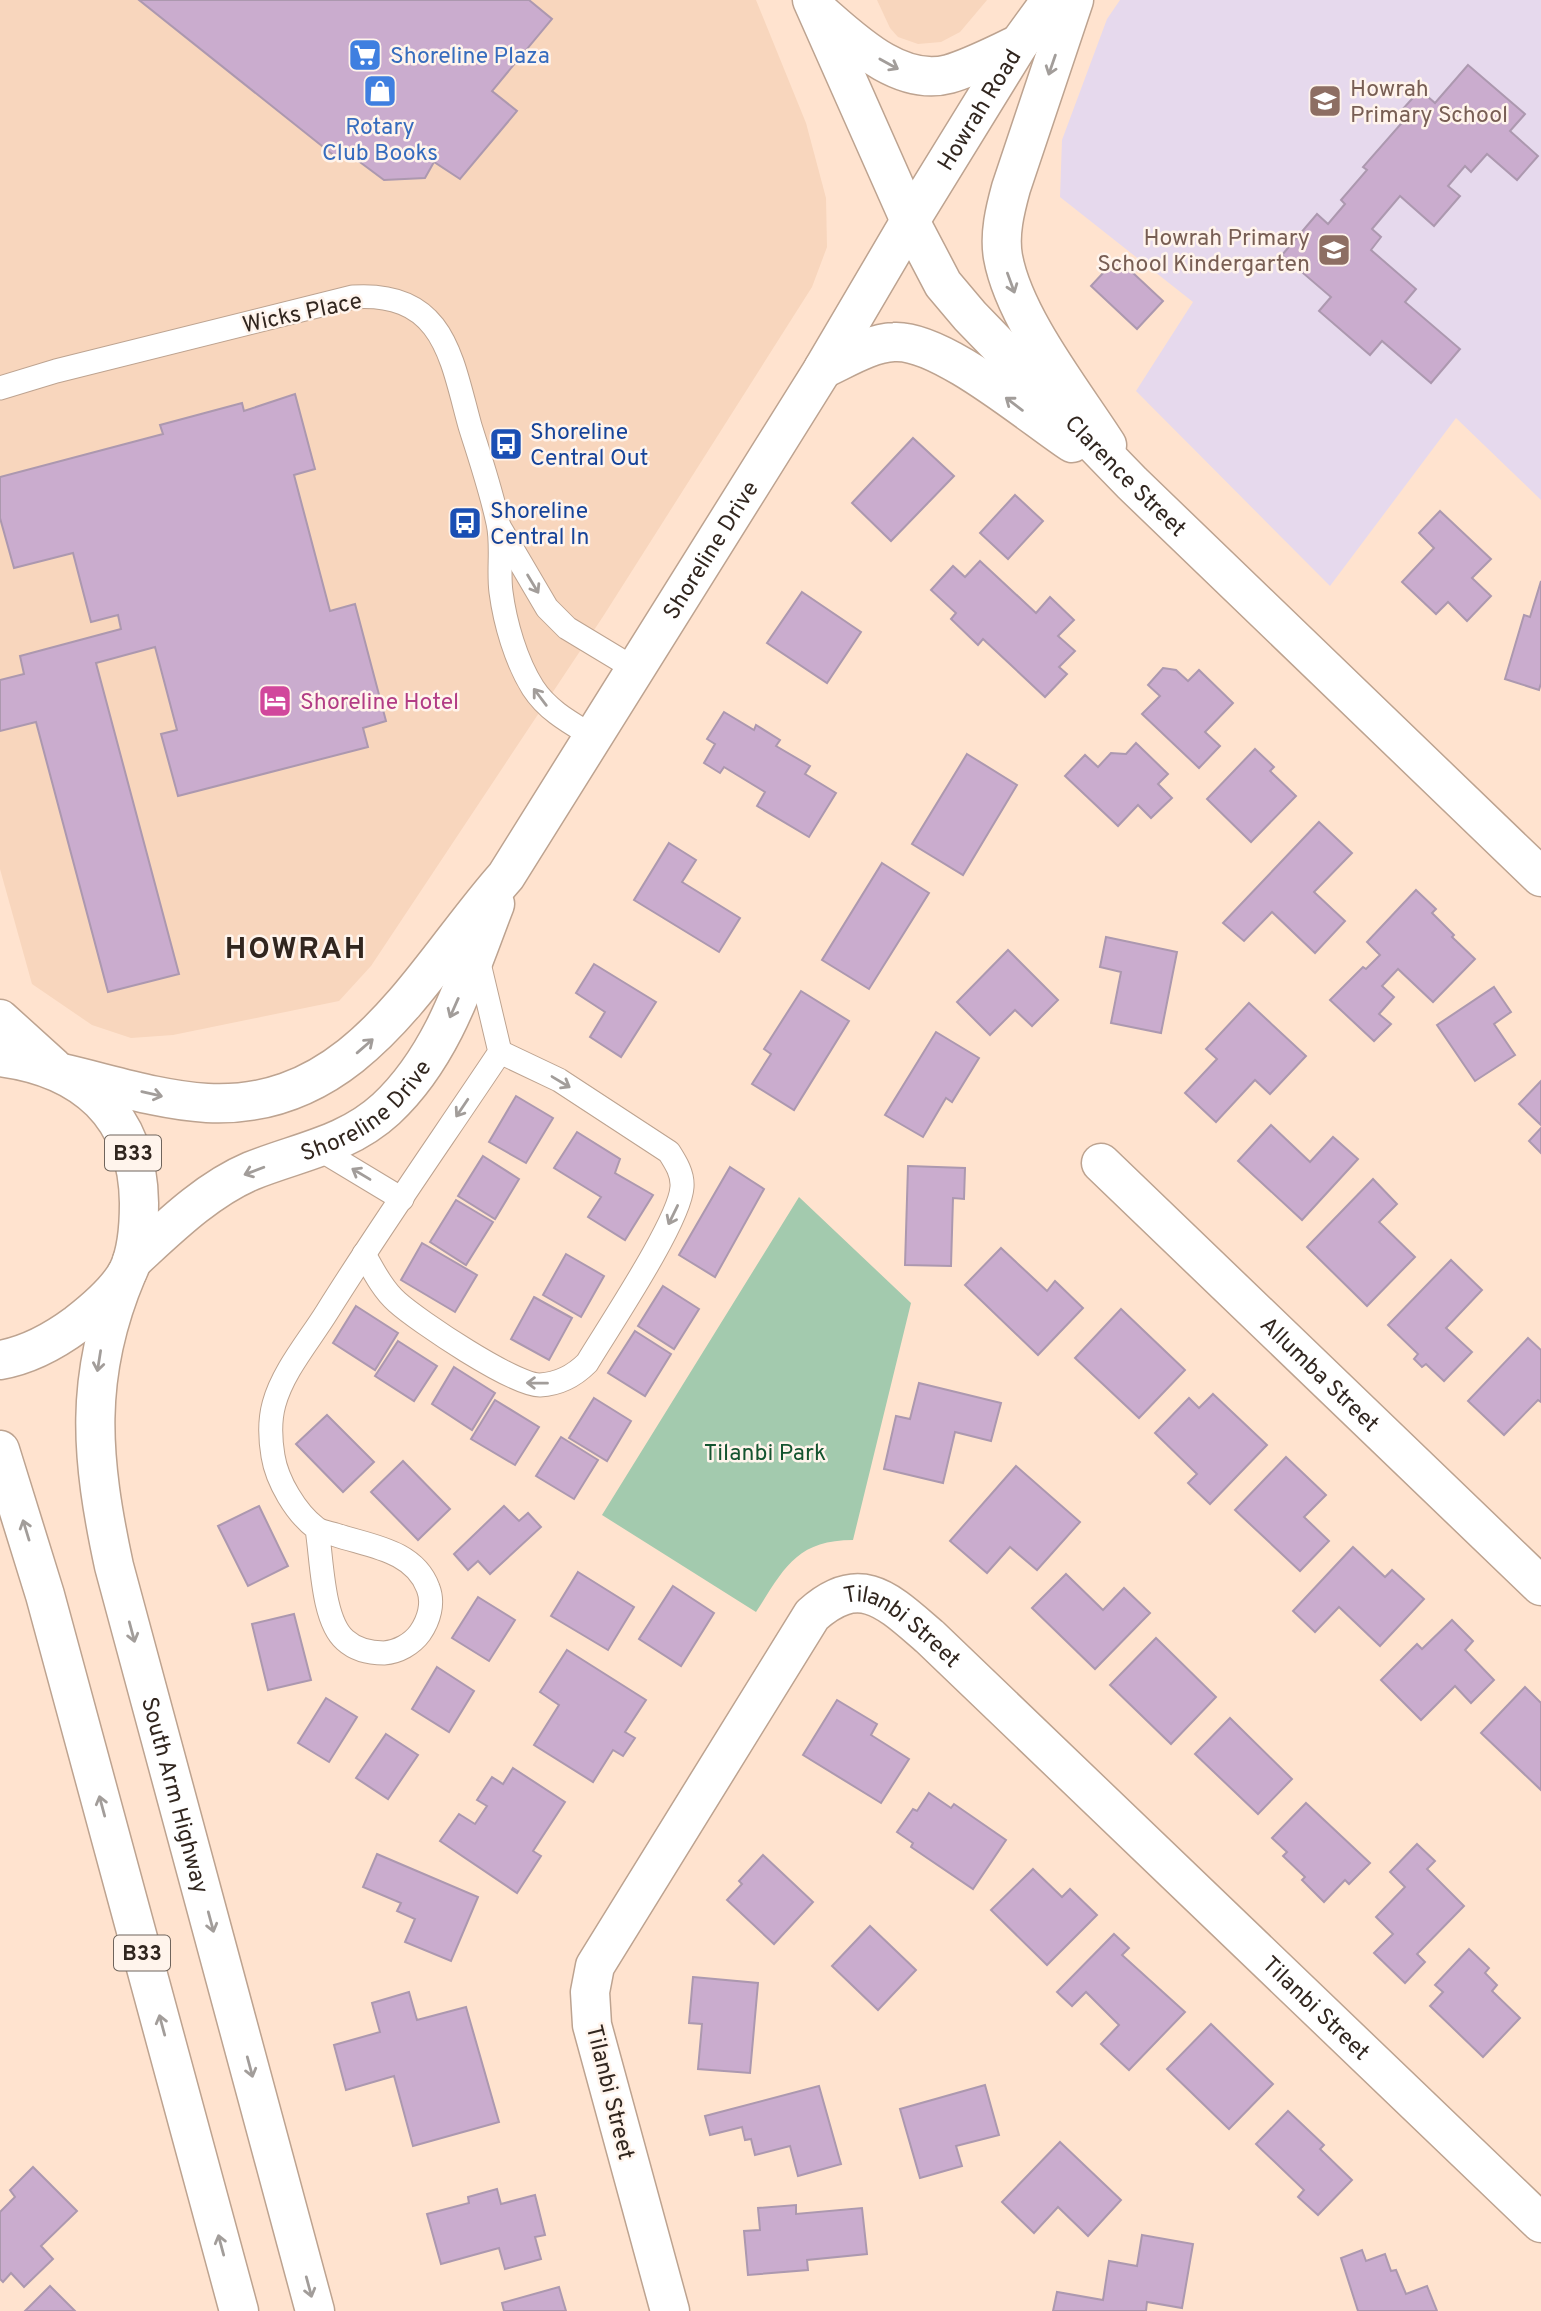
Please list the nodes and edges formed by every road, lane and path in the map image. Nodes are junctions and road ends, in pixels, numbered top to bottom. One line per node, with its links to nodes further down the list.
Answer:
1 (1051, 0): 4 (main road, Howrah Road)
2 (1074, 0): 8 (main road, one-way to 8)
3 (813, 4): 4 (main road, one-way to 4); 5 (main road, Clarence Street)
4 (1019, 44): 5 (main road, Howrah Road)
5 (910, 221): 6 (main road, Shoreline Drive); 8 (main road, Clarence Street)
6 (824, 369): 8 (main road, one-way to 6); 10 (main road, Shoreline Drive)
7 (0, 388): 9 (lane, Wicks Place)
8 (1132, 483): 13 (main road, Clarence Street)
9 (499, 525): 10 (lane, Wicks Place, one-way to 10); 11 (lane, Wicks Place, one-way to 9)
10 (635, 669): 11 (main road, Shoreline Drive)
11 (594, 737): 12 (main road, Shoreline Drive)
12 (506, 876): 14 (main road, Shoreline Drive); 18 (main road, Shoreline Drive, one-way to 12)
13 (1541, 877)
14 (476, 952): 16 (lane); 19 (main road, Shoreline Drive, one-way to 19)
15 (0, 1019): 18 (main road, B33)
16 (500, 1052): 21 (lane, one-way to 21); 22 (lane, one-way to 22)
17 (0, 1057): 18 (main road, Shoreline Drive)
18 (59, 1071): 23 (main road, B33)
19 (319, 1149): 21 (lane, one-way to 19); 23 (main road, Shoreline Drive, one-way to 23)
20 (1101, 1163): 27 (main road, Allumba Street)
21 (402, 1199): 22 (lane)
22 (363, 1254): 26 (lane)
23 (130, 1267): 24 (main road, Shoreline Drive); 30 (main road, South Arm Highway / B33, one-way to 30)
24 (0, 1360)
25 (0, 1450): 29 (main road, B33, one-way to 25)
26 (317, 1529): 26 (lane)
27 (1541, 1586)
28 (1541, 2223): 31 (main road, Tilanbi Street)
29 (239, 2311)
30 (315, 2311)
31 (670, 2311)

